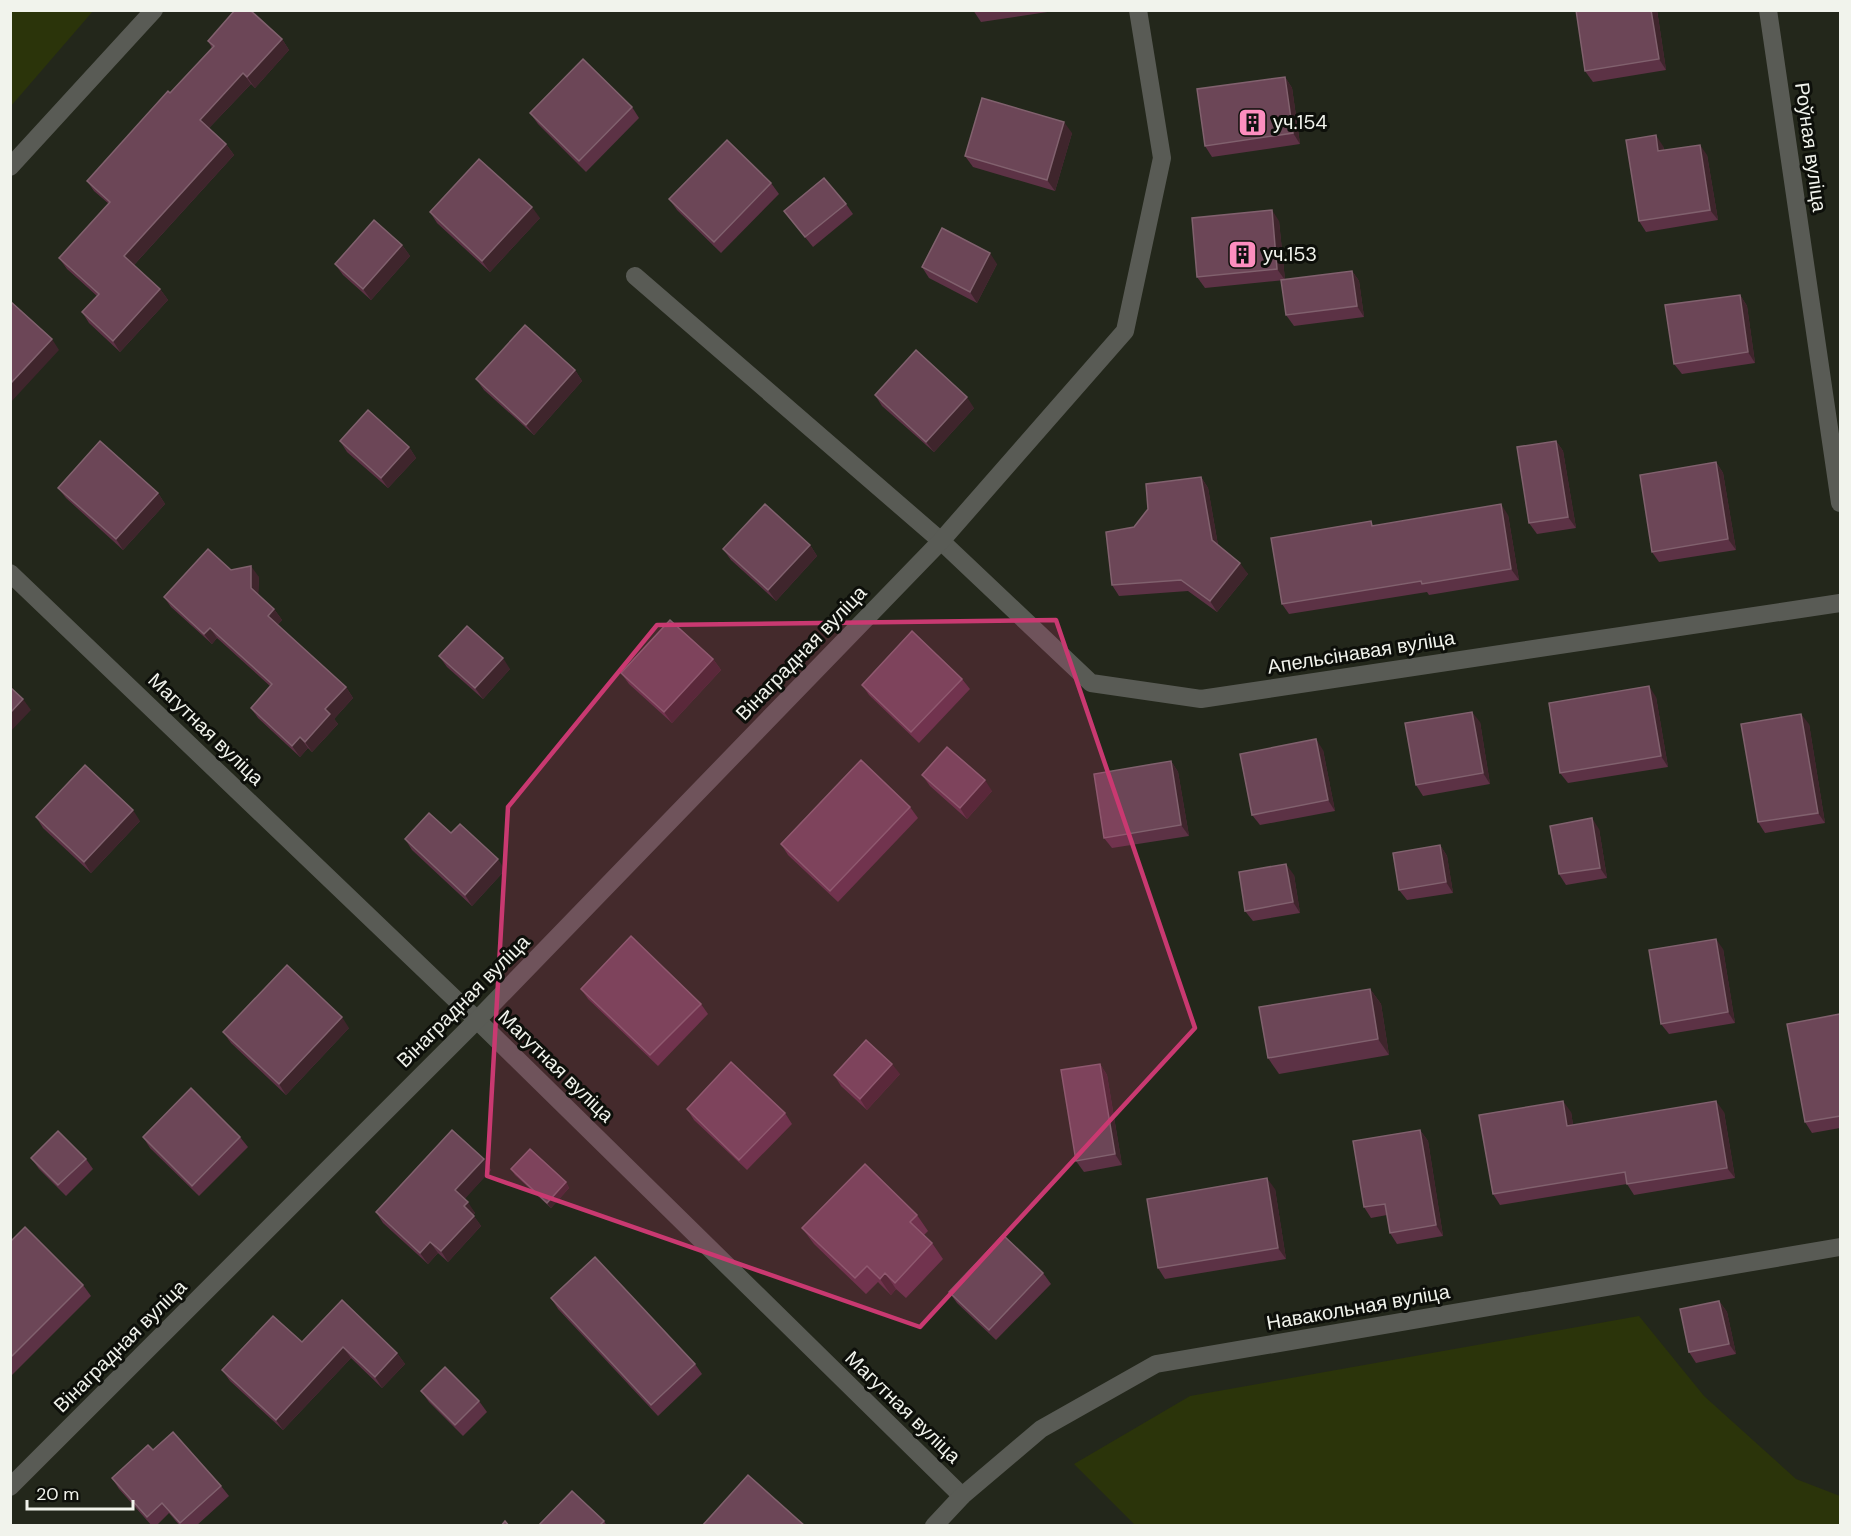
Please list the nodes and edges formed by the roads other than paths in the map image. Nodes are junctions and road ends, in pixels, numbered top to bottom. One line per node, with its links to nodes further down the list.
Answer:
1 (154, 10): 4 (street)
2 (1138, 10): 7 (street, Вінаградная вуліца)
3 (1768, 10): 6 (street, Роўная вуліца)
4 (10, 167)
5 (635, 276): 7 (street)
6 (1840, 503)
7 (941, 541): 9 (street, Апельсінавая вуліца); 10 (street, Вінаградная вуліца)
8 (10, 573): 10 (street, Магутная вуліца)
9 (1840, 603)
10 (477, 1020): 12 (street, Вінаградная вуліца); 13 (street, Магутная вуліца)
11 (1840, 1247): 13 (street, Навакольная вуліца)
12 (10, 1487)
13 (962, 1496): 14 (street, Навакольная вуліца)
14 (934, 1526)

